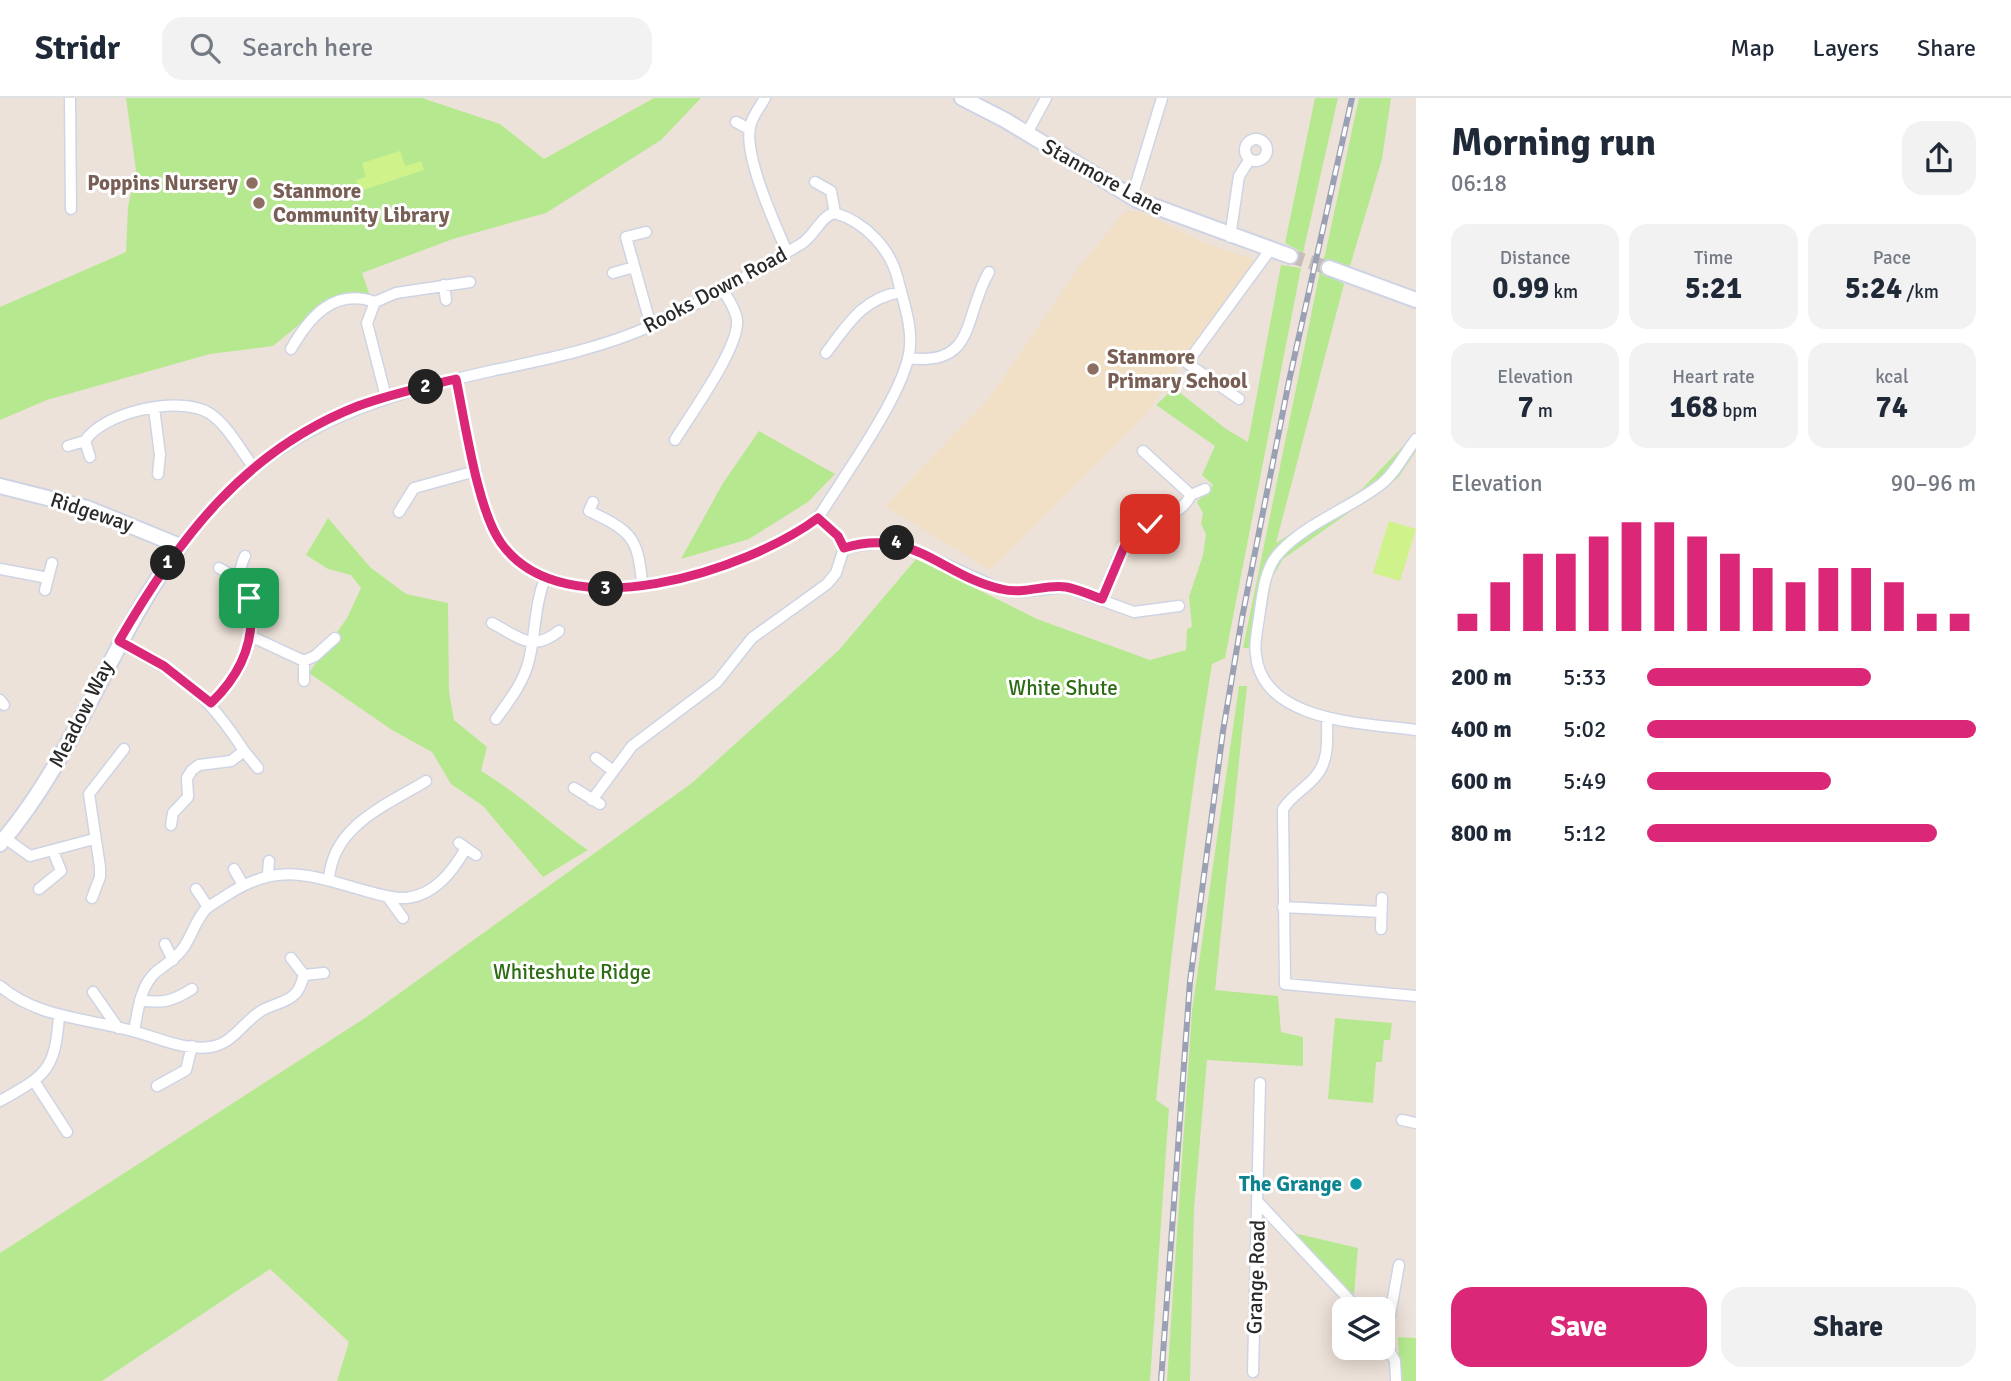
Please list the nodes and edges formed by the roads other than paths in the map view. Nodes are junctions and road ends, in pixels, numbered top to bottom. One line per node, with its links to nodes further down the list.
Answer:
1 (70, 98): 12 (street)
2 (765, 98): 7 (street)
3 (962, 98): 8 (street, Stanmore Lane)
4 (1046, 98): 8 (street)
5 (1162, 98): 11 (street)
6 (736, 122): 7 (street)
7 (749, 129): 17 (street)
8 (1027, 133): 11 (street, Stanmore Lane)
9 (1250, 159): 15 (street)
10 (815, 182): 13 (street)
11 (1132, 197): 15 (street, Stanmore Lane)
12 (71, 209)
13 (835, 213): 17 (street, Rooks Down Road); 26 (street)
14 (646, 232): 19 (street)
15 (1230, 237): 16 (street, Stanmore Lane)
16 (1270, 250): 18 (street, Stanmore Lane); 36 (street)
17 (787, 252): 25 (street, Rooks Down Road)
18 (1290, 256)
19 (634, 267): 22 (street); 30 (street)
20 (1329, 268): 28 (street)
21 (989, 272): 33 (street)
22 (613, 273)
23 (470, 282): 24 (street)
24 (444, 285): 27 (street); 29 (street)
25 (723, 290): 30 (street, Rooks Down Road); 39 (street)
26 (901, 292): 32 (street); 33 (street)
27 (446, 300)
28 (1416, 300)
29 (375, 302): 31 (street); 35 (street)
30 (651, 326): 34 (street, Rooks Down Road)
31 (291, 349)
32 (826, 353)
33 (908, 358): 54 (street)
34 (456, 379): 35 (street, Rooks Down Road); 47 (street)
35 (386, 397): 46 (street, Rooks Down Road)
36 (1239, 399)
37 (154, 408): 42 (street); 46 (street); 48 (street)
38 (677, 412): 39 (street)
39 (688, 420): 41 (street)
40 (1416, 439): 77 (street)
41 (676, 440)
42 (85, 441): 43 (street); 45 (street)
43 (68, 446)
44 (1143, 451): 51 (street)
45 (90, 457)
46 (254, 468): 55 (street, Rooks Down Road)
47 (476, 471): 53 (street); 62 (street)
48 (158, 474)
49 (0, 486): 55 (street, Ridgeway)
50 (1205, 489): 51 (street)
51 (1191, 495): 66 (street)
52 (593, 502): 64 (street)
53 (399, 512)
54 (818, 518): 56 (street); 64 (street)
55 (180, 546): 72 (street, Meadow Way)
56 (844, 548): 66 (street); 84 (street)
57 (245, 556): 63 (street)
58 (52, 563): 61 (street)
59 (219, 568): 63 (street)
60 (0, 569): 61 (street)
61 (48, 578): 65 (street)
62 (545, 578): 64 (street); 73 (street)
63 (242, 581): 70 (street)
64 (642, 583)
65 (45, 590)
66 (1102, 599): 67 (street)
67 (1179, 606)
68 (492, 623): 73 (street)
69 (559, 631): 73 (street)
70 (250, 636): 74 (street); 76 (street)
71 (335, 638): 74 (street)
72 (119, 641): 76 (street); 89 (street, Meadow Way)
73 (530, 643): 78 (street)
74 (304, 661): 75 (street)
75 (304, 681)
76 (211, 703): 81 (street)
77 (1327, 717): 79 (street); 103 (street)
78 (496, 719)
79 (1416, 730)
80 (124, 749): 88 (street)
81 (244, 751): 83 (street); 87 (street)
82 (596, 758): 84 (street)
83 (258, 768)
84 (612, 769): 86 (street)
85 (426, 781): 95 (street)
86 (574, 788)
87 (171, 825)
88 (94, 839): 90 (street); 100 (street)
89 (2, 840): 90 (street)
90 (53, 851): 97 (street)
91 (476, 855): 99 (street)
92 (269, 861): 94 (street)
93 (234, 869): 96 (street)
94 (268, 874): 95 (street); 96 (street)
95 (329, 880): 99 (street)
96 (243, 885): 102 (street)
97 (39, 889)
98 (196, 889): 102 (street)
99 (387, 897): 105 (street)
100 (92, 898)
101 (1382, 898): 104 (street)
102 (208, 907): 109 (street)
103 (1283, 907): 104 (street); 115 (street)
104 (1381, 912): 106 (street)
105 (402, 918)
106 (1381, 929)
107 (165, 944): 109 (street)
108 (291, 958): 111 (street)
109 (173, 960): 116 (street)
110 (324, 972): 111 (street)
111 (304, 975): 120 (street)
112 (0, 986): 117 (street)
113 (192, 989): 116 (street)
114 (93, 992): 118 (street)
115 (1416, 996)
116 (140, 1000): 119 (street)
117 (59, 1016): 118 (street); 121 (street)
118 (118, 1028): 119 (street)
119 (134, 1031): 120 (street)
120 (192, 1046): 123 (street)
121 (34, 1081): 124 (street); 127 (street)
122 (1260, 1083): 128 (street)
123 (157, 1086)
124 (0, 1101)
125 (1402, 1120): 126 (street)
126 (1416, 1123)
127 (67, 1132)
128 (1258, 1202): 130 (street, Grange Road); 133 (street, Grange Road)
129 (1399, 1265): 131 (street)
130 (1347, 1297)
131 (1393, 1297)
132 (1394, 1360): 134 (street)
133 (1253, 1372)
134 (1396, 1381)

